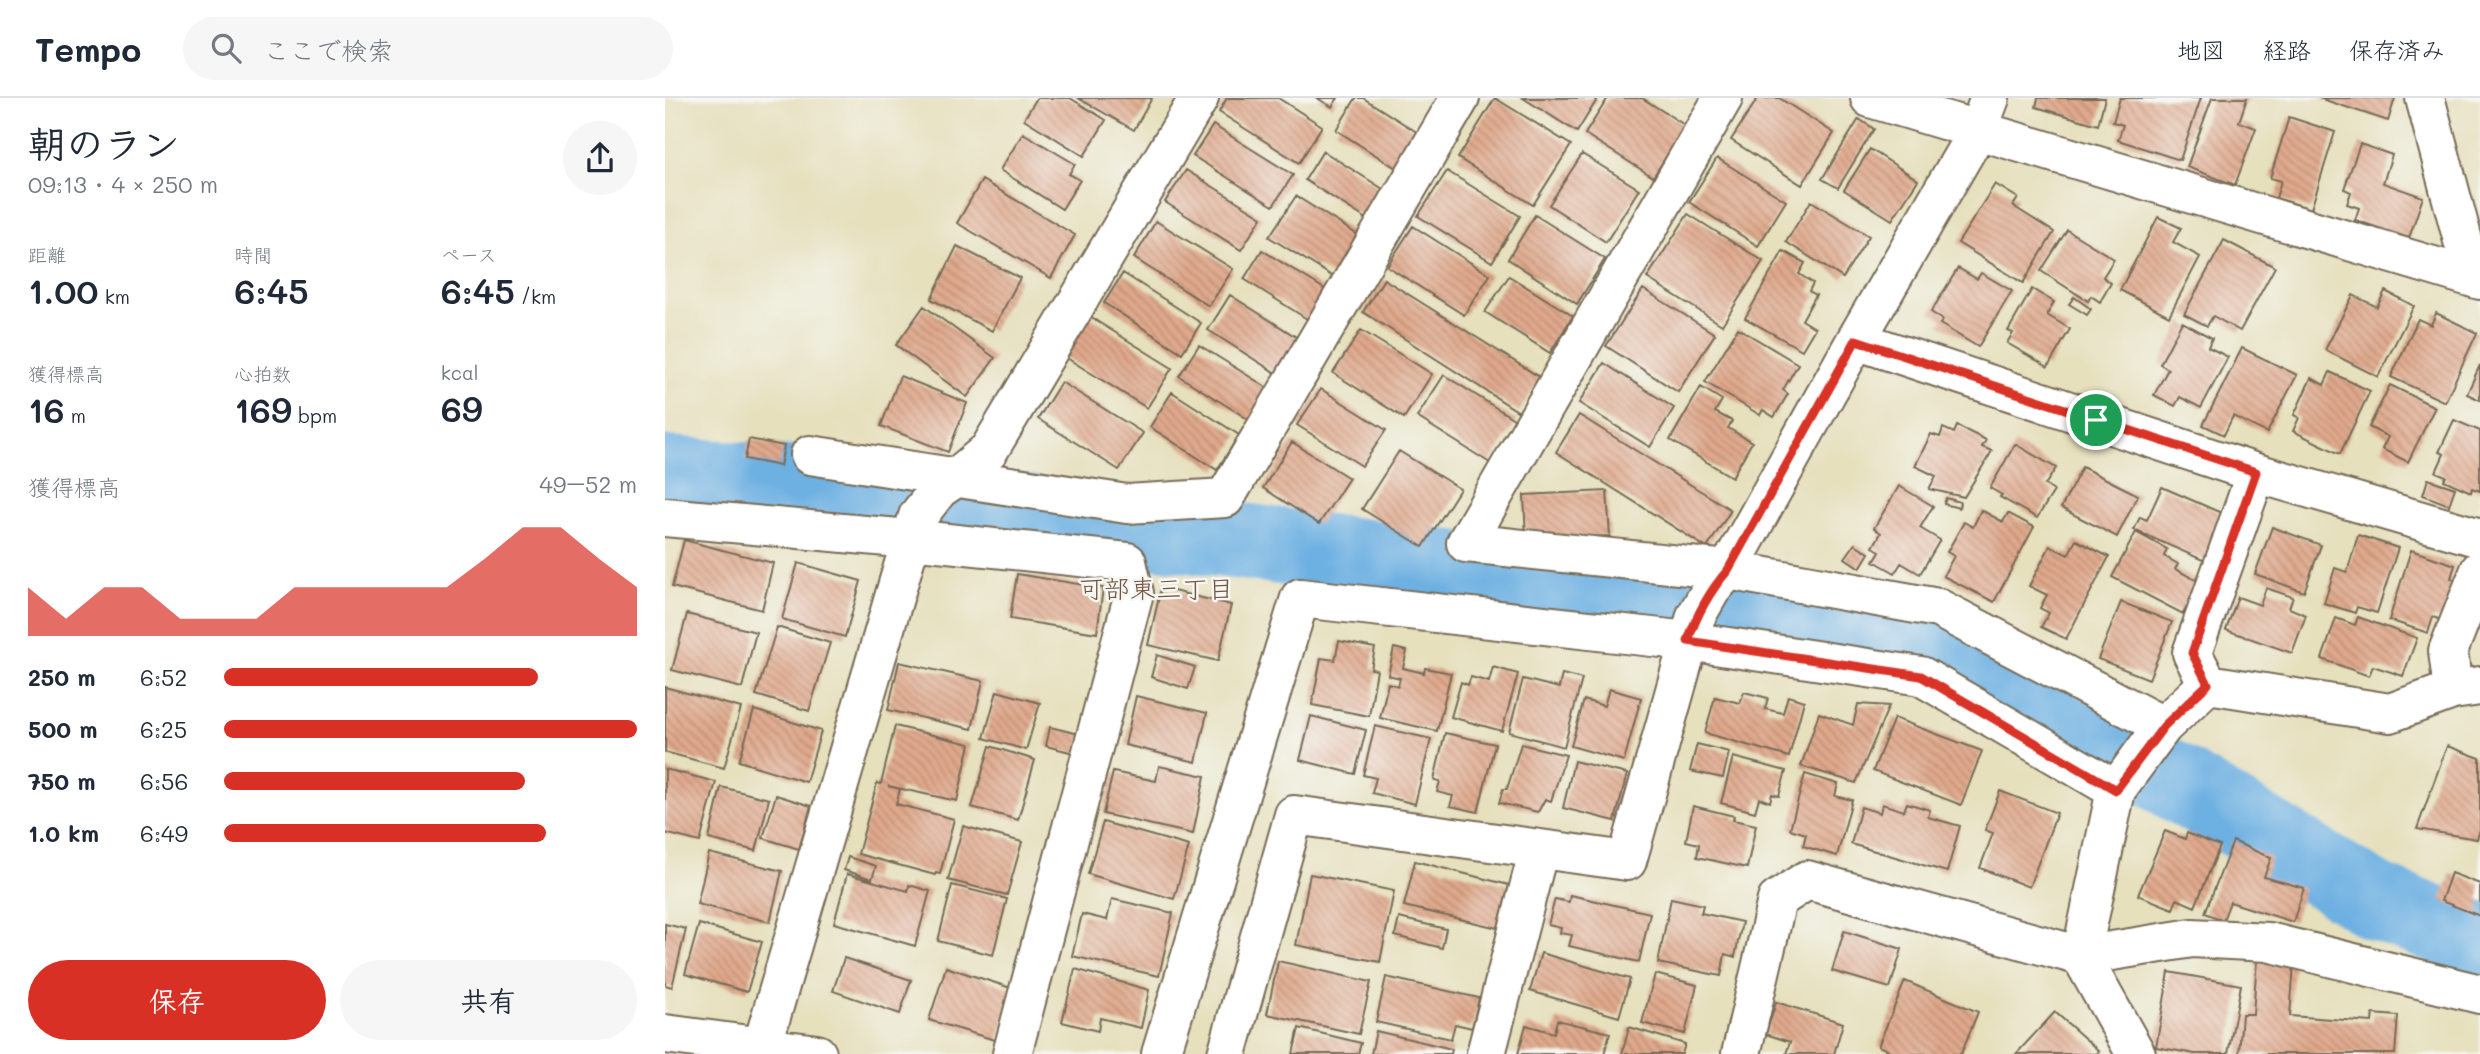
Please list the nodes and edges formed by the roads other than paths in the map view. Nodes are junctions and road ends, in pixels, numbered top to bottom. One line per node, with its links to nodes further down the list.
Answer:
1 (1199, 98): 11 (street)
2 (1460, 98): 11 (street)
3 (1723, 98): 15 (street)
4 (1870, 98): 6 (street)
5 (2425, 98): 7 (street)
6 (1984, 114): 7 (street); 8 (street)
7 (2477, 279)
8 (1856, 340): 10 (street); 15 (street)
9 (810, 455): 11 (street)
10 (2256, 472): 13 (street); 16 (street)
11 (931, 505): 12 (street); 23 (street); 25 (street)
12 (667, 523)
13 (2480, 538)
14 (2480, 570): 17 (street)
15 (1706, 604): 18 (street); 18 (street); 19 (street); 26 (street)
16 (2208, 684): 17 (street); 18 (street)
17 (2467, 688)
18 (2140, 757): 20 (street)
19 (1539, 849): 27 (street); 28 (street)
20 (2081, 956): 21 (street); 29 (street); 30 (street)
21 (2480, 994)
22 (665, 1034): 23 (street)
23 (762, 1048): 24 (street)
24 (817, 1054)
25 (1012, 1054)
26 (1161, 1054)
27 (1227, 1054)
28 (1486, 1054)
29 (1741, 1054)
30 (2136, 1054)

